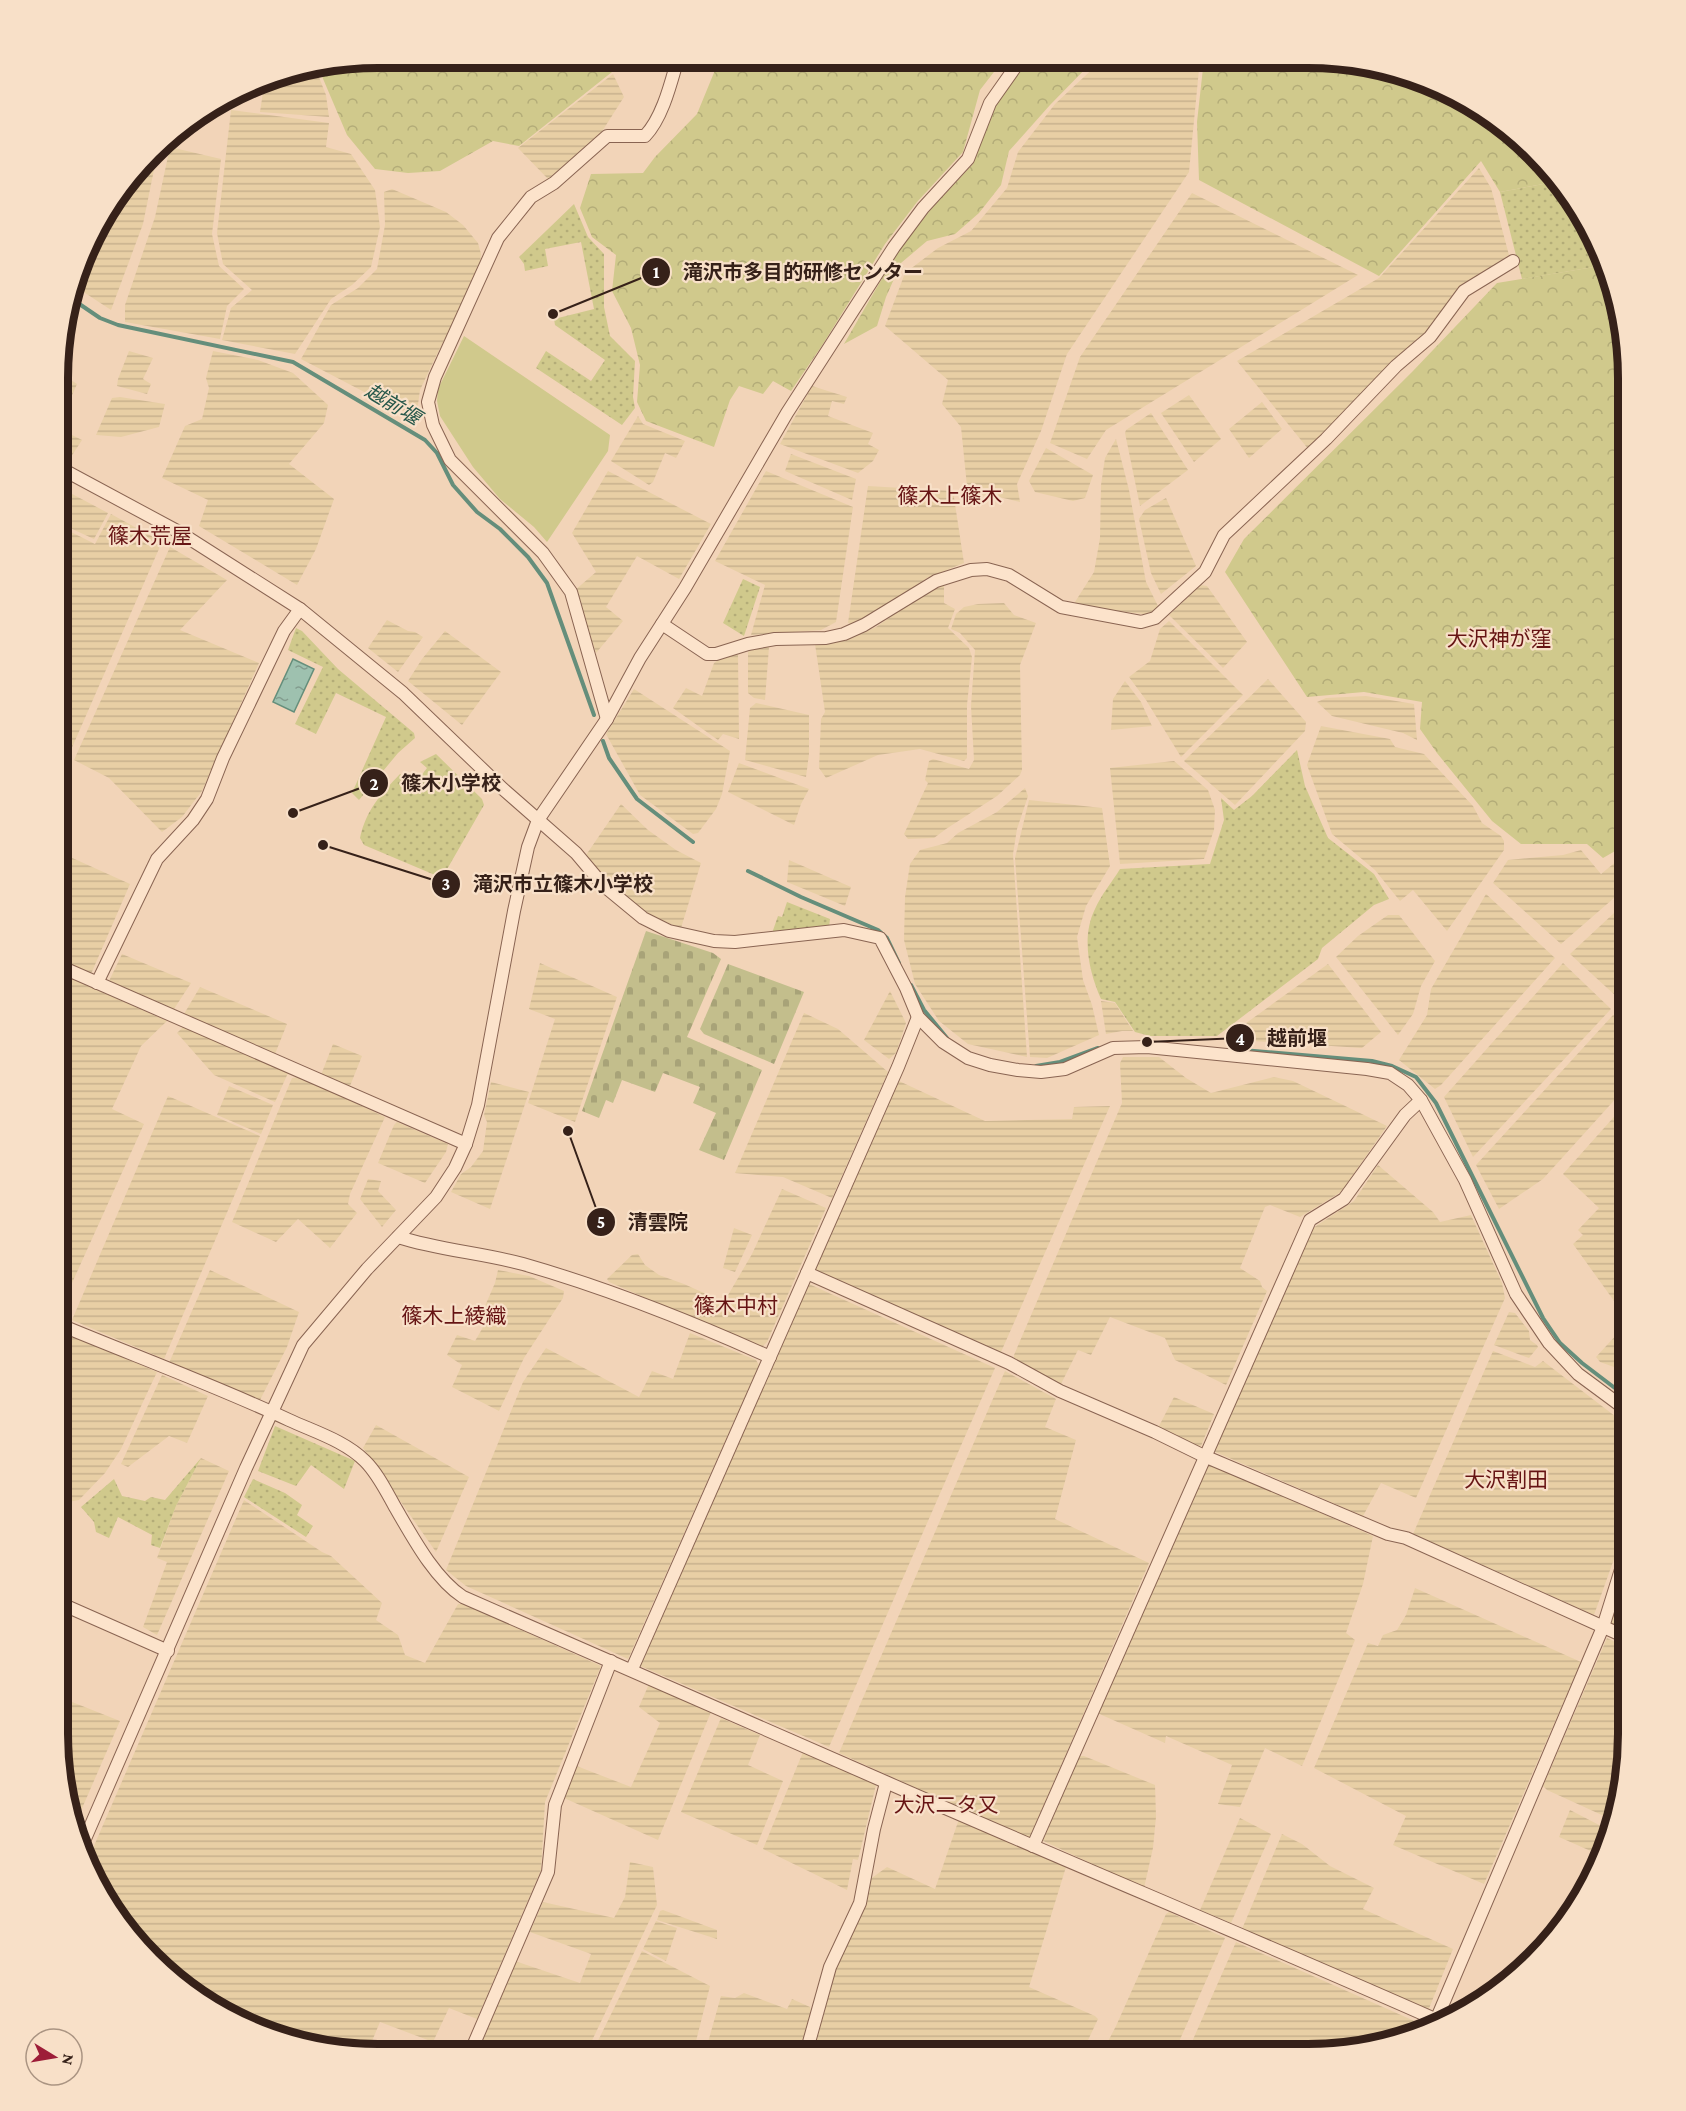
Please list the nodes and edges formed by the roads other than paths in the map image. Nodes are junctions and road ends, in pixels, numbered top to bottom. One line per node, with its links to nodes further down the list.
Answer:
1 (675, 68): 7 (street)
2 (1015, 68): 6 (street)
3 (1513, 261): 6 (street)
4 (68, 472): 5 (street)
5 (300, 609): 8 (street); 10 (street)
6 (662, 624): 7 (street)
7 (607, 719): 8 (street)
8 (538, 820): 11 (street); 13 (street)
9 (68, 970): 10 (street)
10 (97, 983): 13 (street)
11 (918, 1017): 12 (street); 15 (street)
12 (1421, 1100): 18 (street); 20 (street)
13 (466, 1144): 14 (street)
14 (398, 1238): 17 (street); 19 (street)
15 (807, 1273): 17 (street); 20 (street)
16 (68, 1328): 19 (street)
17 (770, 1357): 27 (street)
18 (1618, 1404)
19 (271, 1412): 25 (street); 26 (street)
20 (1204, 1456): 23 (street); 30 (street)
21 (1618, 1579): 23 (street)
22 (68, 1607): 25 (street)
23 (1603, 1627): 24 (street); 31 (street)
24 (1618, 1634)
25 (168, 1651): 29 (street)
26 (611, 1661): 27 (street); 33 (street)
27 (632, 1669): 28 (street)
28 (886, 1783): 30 (street); 34 (street)
29 (86, 1837)
30 (1033, 1846): 32 (street)
31 (1438, 2015)
32 (1428, 2020)
33 (474, 2044)
34 (809, 2044)

